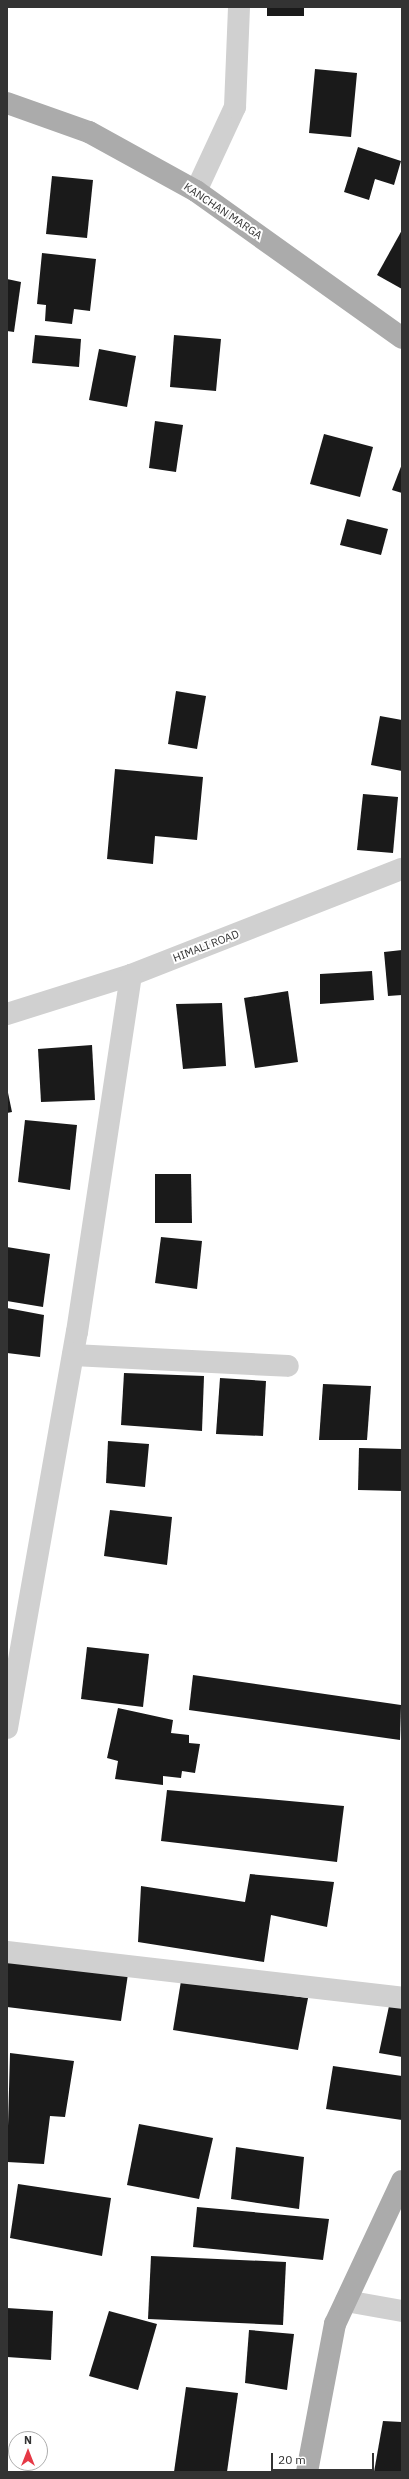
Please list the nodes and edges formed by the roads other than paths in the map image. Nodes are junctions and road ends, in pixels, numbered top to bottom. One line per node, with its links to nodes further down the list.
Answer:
1 (239, 7): 3 (street)
2 (7, 103): 3 (main road, KANCHAN MARGA)
3 (196, 191): 4 (main road, KANCHAN MARGA)
4 (402, 338)
5 (402, 869): 6 (street, HIMALI ROAD)
6 (131, 975): 7 (street, HIMALI ROAD); 8 (street)
7 (7, 1014)
8 (73, 1355): 9 (street); 10 (street)
9 (288, 1366)
10 (9, 1704): 11 (street)
11 (7, 1728)
12 (7, 1952): 13 (street)
13 (402, 1998)
14 (402, 2181): 15 (main road)
15 (346, 2301): 16 (street); 17 (main road)
16 (402, 2311)
17 (307, 2472)

